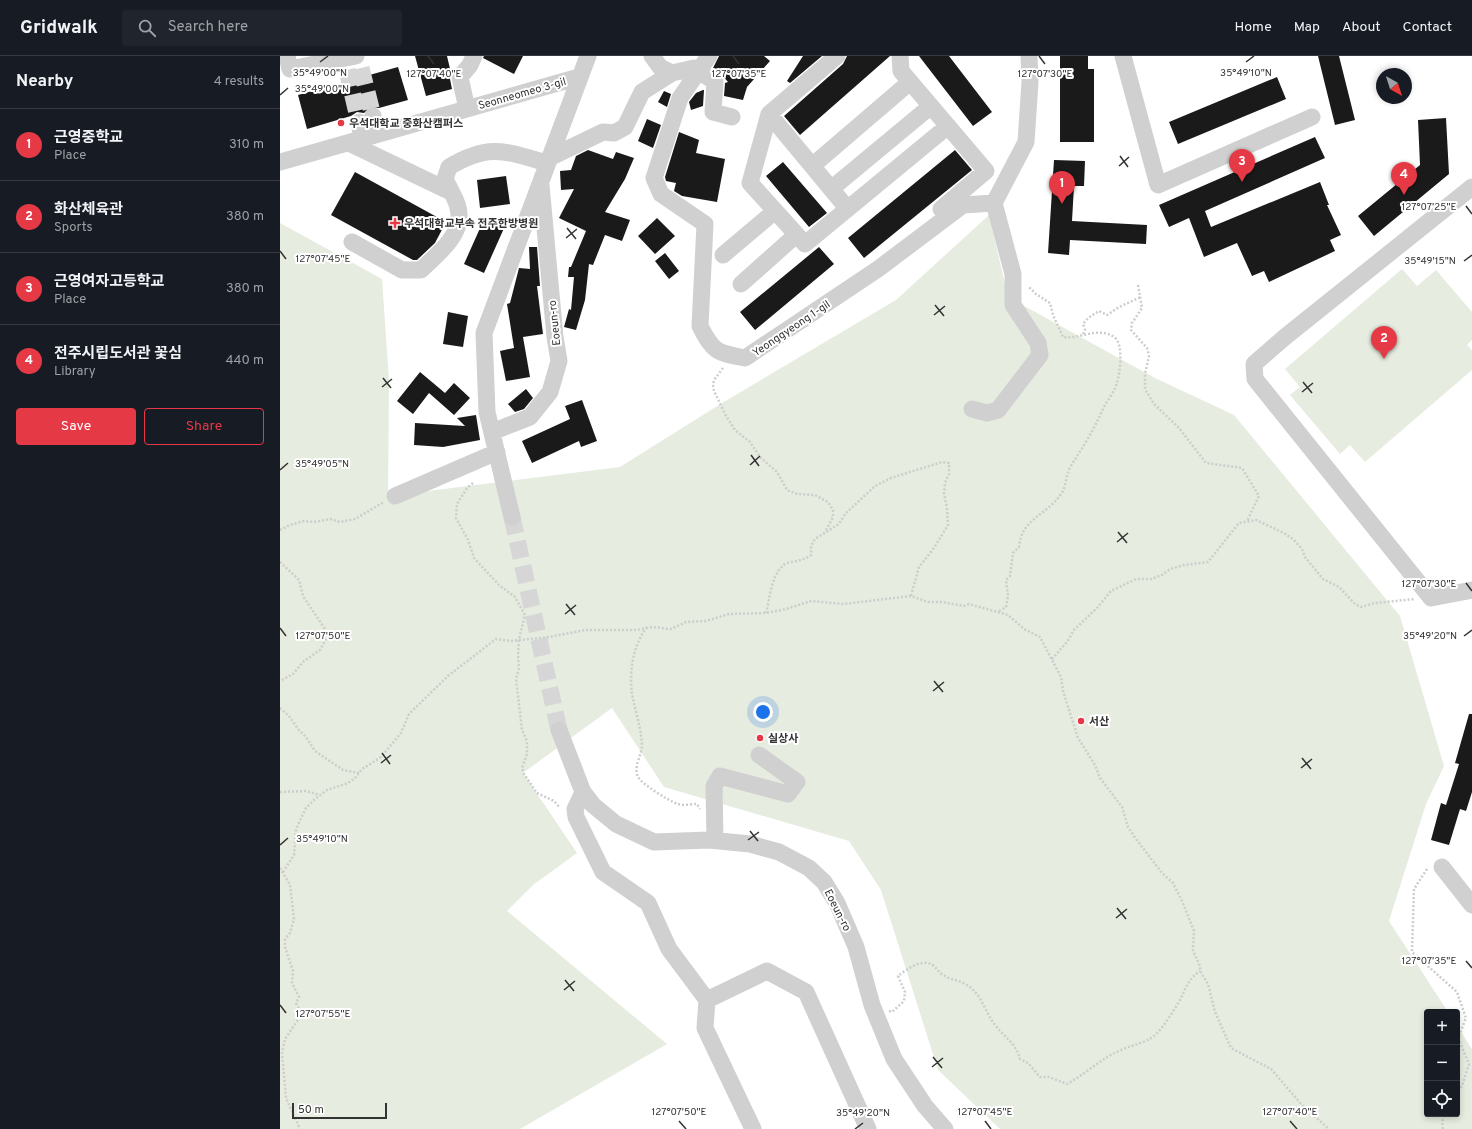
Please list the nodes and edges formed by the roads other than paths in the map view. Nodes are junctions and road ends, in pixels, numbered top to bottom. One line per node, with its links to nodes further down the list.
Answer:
1 (286, 56): 10 (street)
2 (474, 56): 16 (street)
3 (588, 56): 13 (street, Eoeun-ro)
4 (652, 56): 12 (street)
5 (709, 56): 11 (street)
6 (837, 56): 17 (street)
7 (900, 56): 14 (street)
8 (1029, 56): 30 (street)
9 (1123, 56): 19 (street)
10 (353, 62)
11 (698, 72): 12 (street); 18 (street); 30 (street, Yeonggyeong 1-gil)
12 (672, 73): 23 (street)
13 (579, 77): 16 (street, Seonneomeo 3-gil); 23 (street, Eoeun-ro)
14 (910, 82): 15 (street); 25 (street)
15 (931, 106): 21 (street); 28 (street)
16 (468, 109): 22 (street, Seonneomeo 3-gil)
17 (769, 114): 25 (street); 33 (street)
18 (732, 117)
19 (1312, 117)
20 (366, 119): 22 (street)
21 (948, 126): 31 (street); 32 (street)
22 (363, 139): 24 (street, Seonneomeo 3-gil); 29 (street)
23 (548, 160): 26 (street, Eoeun-ro); 29 (street)
24 (280, 162)
25 (812, 166): 28 (street)
26 (541, 181): 39 (street, Eoeun-ro); 39 (street, Eoeun-ro)
27 (1472, 187): 43 (street)
28 (831, 189): 31 (street)
29 (451, 192): 35 (street)
30 (994, 203): 38 (street)
31 (847, 208): 34 (street)
32 (939, 210)
33 (774, 211): 34 (street); 36 (street)
34 (796, 235): 37 (street)
35 (352, 242)
36 (723, 255)
37 (741, 284)
38 (972, 409)
39 (492, 432): 40 (street, Eoeun-ro)
40 (497, 452): 41 (street); 42 (street, Eoeun-ro)
41 (395, 496)
42 (512, 517)
43 (1472, 590)
44 (559, 730): 46 (street, Eoeun-ro)
45 (759, 755): 47 (street)
46 (583, 792): 47 (street, Eoeun-ro); 50 (street)
47 (715, 840): 53 (street, Eoeun-ro)
48 (1435, 867): 49 (street)
49 (1472, 905)
50 (707, 1000): 51 (street); 52 (street)
51 (753, 1129)
52 (868, 1129)
53 (945, 1129)

